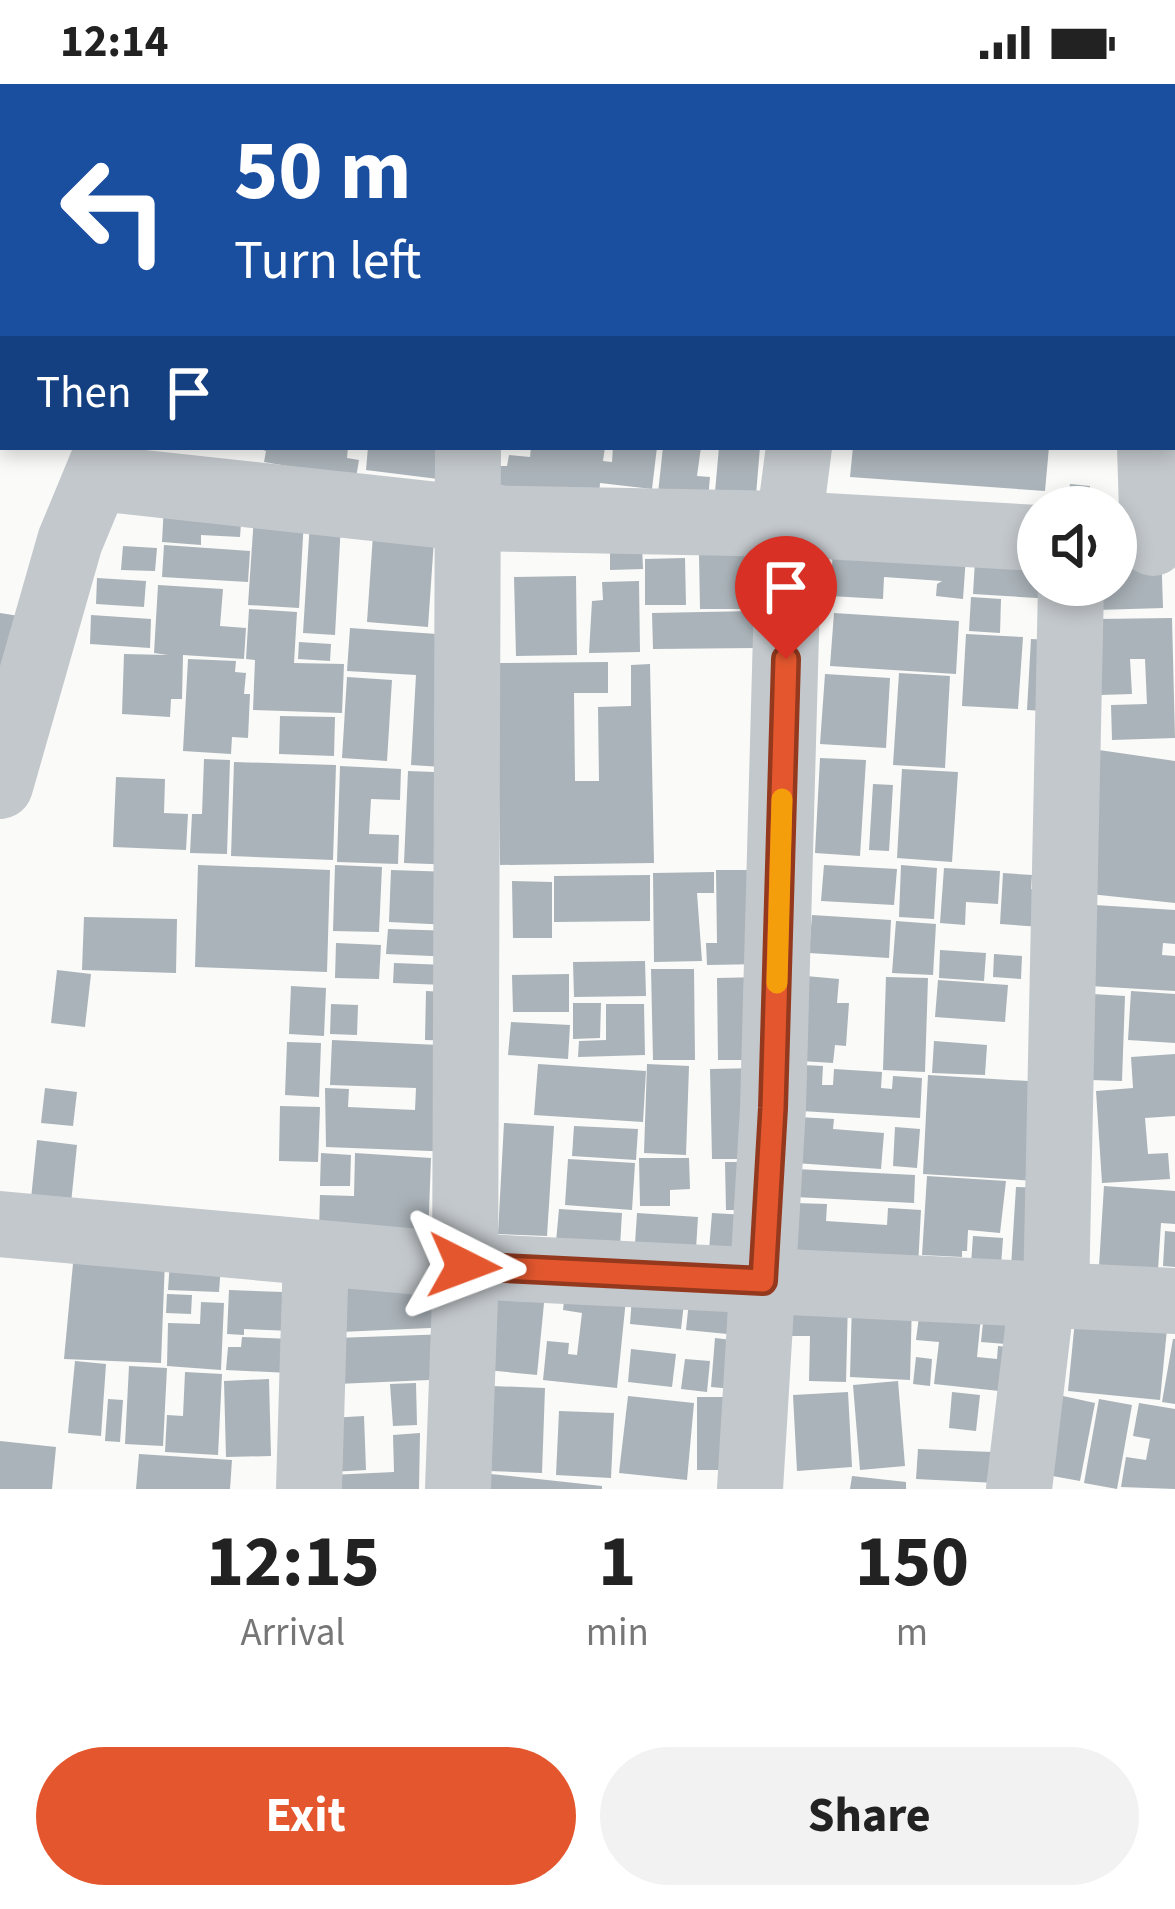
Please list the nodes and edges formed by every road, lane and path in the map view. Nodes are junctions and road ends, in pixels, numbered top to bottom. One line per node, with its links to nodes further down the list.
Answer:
1 (468, 450): 5 (street)
2 (799, 450): 6 (street)
3 (1150, 450): 8 (street)
4 (104, 463): 5 (street); 10 (street)
5 (465, 518): 6 (street); 13 (street)
6 (790, 524): 7 (street); 14 (street)
7 (1017, 537)
8 (1148, 543)
9 (1070, 606): 15 (street)
10 (0, 786)
11 (0, 1224): 12 (street)
12 (316, 1252): 13 (street); 17 (street)
13 (464, 1266): 14 (street); 18 (street)
14 (763, 1281): 15 (street); 19 (street)
15 (1049, 1295): 16 (street); 20 (street)
16 (1175, 1301)
17 (309, 1489)
18 (458, 1489)
19 (750, 1489)
20 (1019, 1489)

